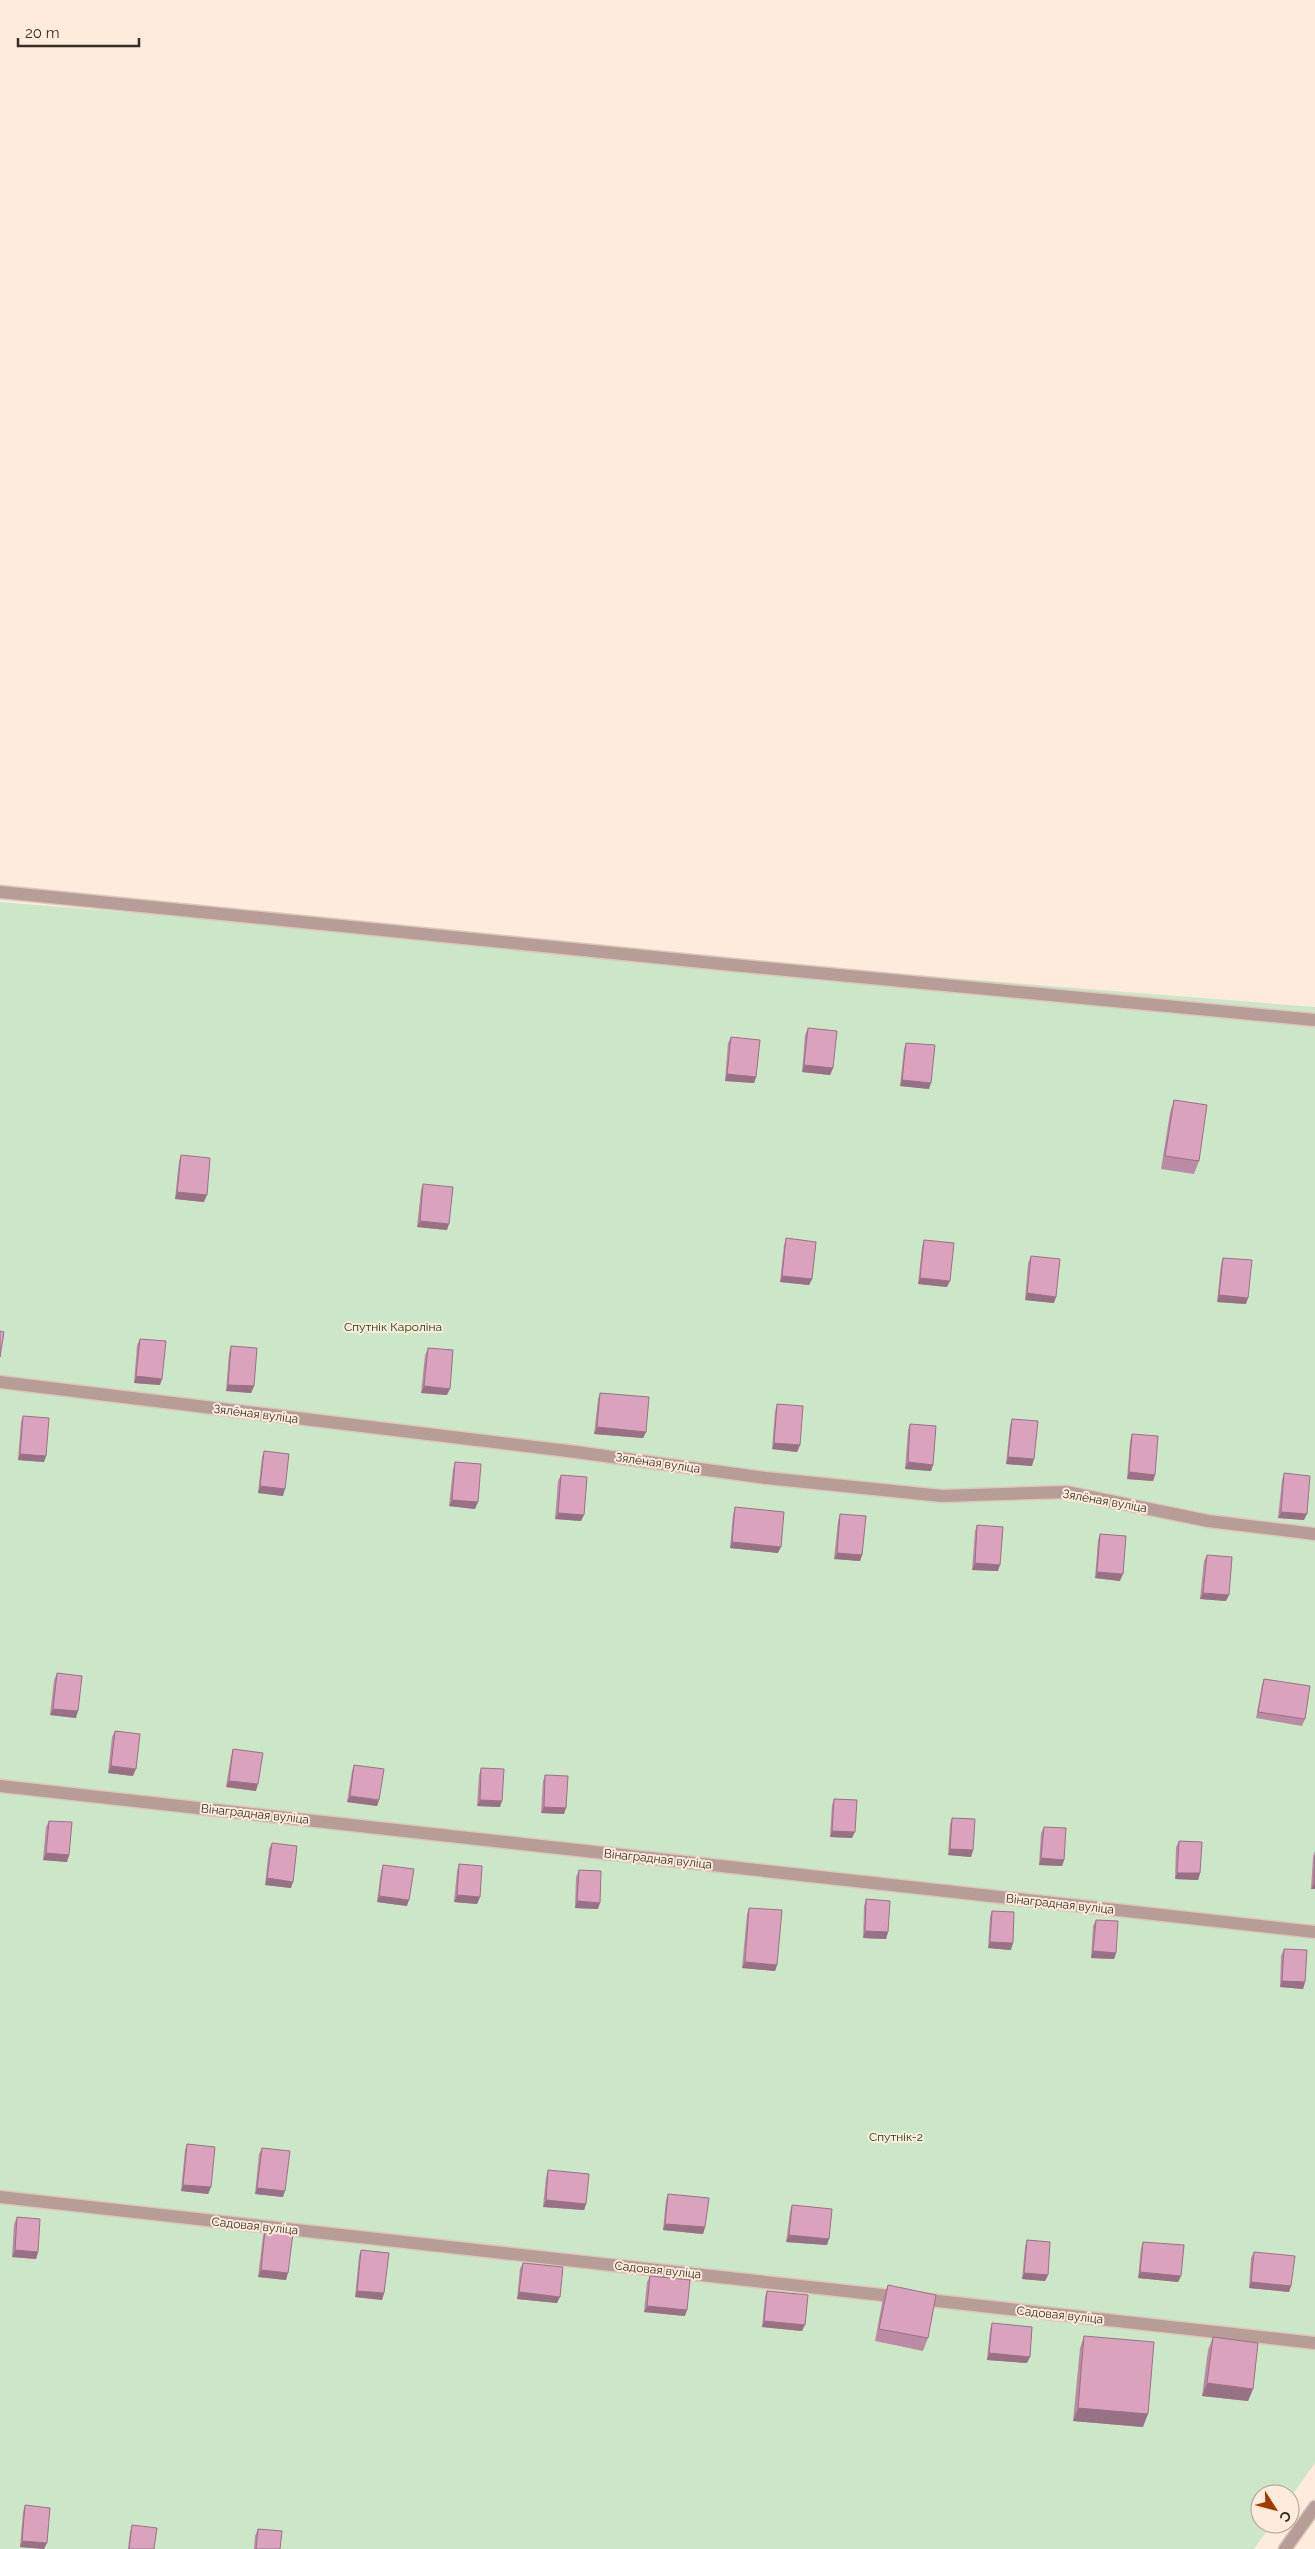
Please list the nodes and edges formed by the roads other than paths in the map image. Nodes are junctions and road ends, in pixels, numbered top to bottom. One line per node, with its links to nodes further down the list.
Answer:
1 (0, 892): 2 (street)
2 (1315, 1020)
3 (0, 1382): 4 (street, Зялёная вуліца)
4 (1315, 1534)
5 (0, 1786): 6 (street, Вінаградная вуліца)
6 (1315, 1932)
7 (0, 2197): 8 (street, Садовая вуліца)
8 (1315, 2343)
9 (1315, 2507): 10 (street)
10 (1284, 2549)

